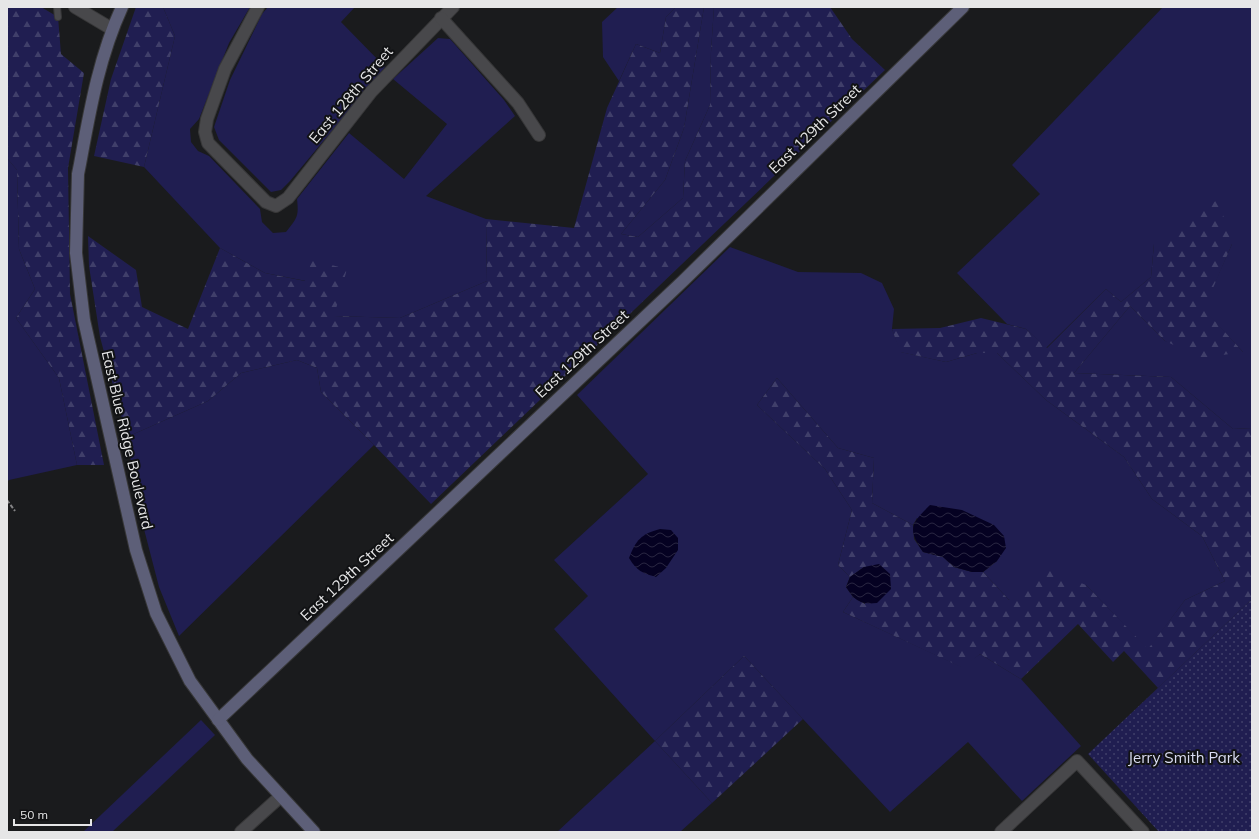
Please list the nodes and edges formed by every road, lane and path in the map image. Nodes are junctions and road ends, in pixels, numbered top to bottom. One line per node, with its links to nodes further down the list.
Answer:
1 (57, 7): 7 (lane)
2 (75, 7): 9 (street)
3 (122, 7): 9 (main road, East Blue Ridge Boulevard)
4 (258, 7): 8 (street, East 128th Street)
5 (453, 7): 8 (street, East 128th Street)
6 (963, 7): 13 (main road, East 129th Street)
7 (58, 17)
8 (441, 18): 10 (street)
9 (112, 29): 13 (main road, East Blue Ridge Boulevard)
10 (539, 134)
11 (7, 500): 12 (path)
12 (15, 511)
13 (218, 720): 14 (main road, East Blue Ridge Boulevard)
14 (281, 796): 15 (street); 16 (main road, East Blue Ridge Boulevard)
15 (241, 832)
16 (314, 832)
17 (1001, 832): 18 (street)
18 (1143, 832)

